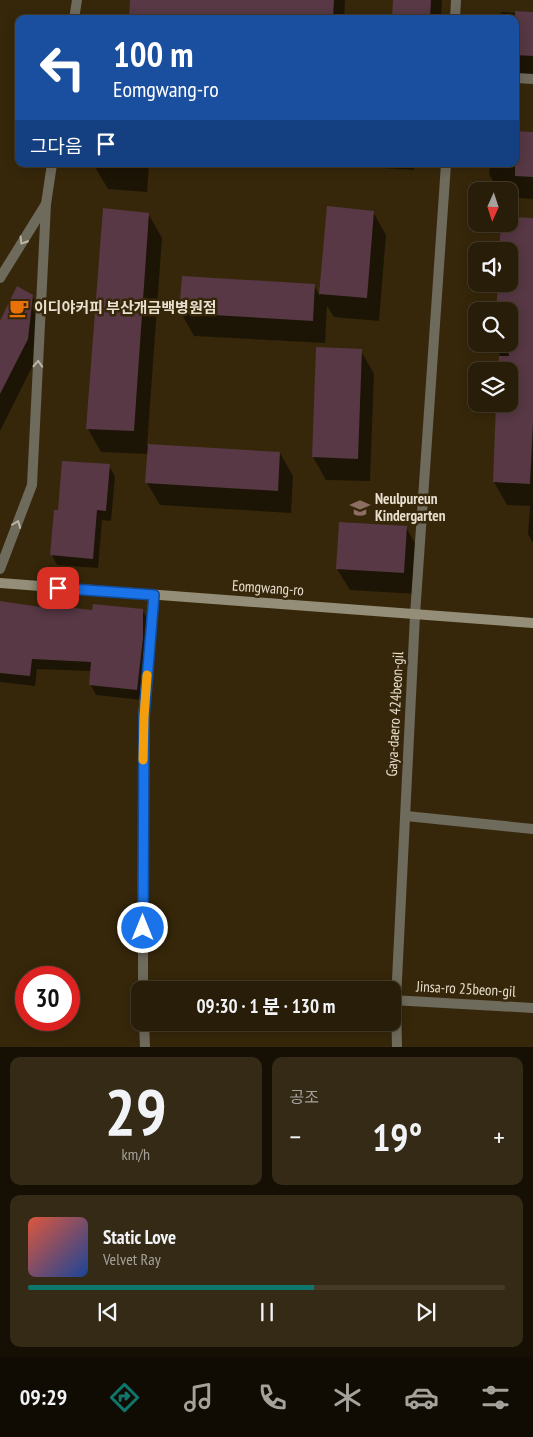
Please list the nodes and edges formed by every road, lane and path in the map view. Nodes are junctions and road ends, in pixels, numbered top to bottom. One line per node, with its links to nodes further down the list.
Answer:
1 (77, 0): 3 (street)
2 (456, 0): 4 (street)
3 (75, 15)
4 (455, 15)
5 (519, 78): 6 (street)
6 (533, 79)
7 (52, 167): 9 (street)
8 (446, 167): 14 (street, Gaya-daero 424beon-gil)
9 (46, 204): 10 (street, one-way to 10); 11 (street, one-way to 9)
10 (0, 278)
11 (0, 569)
12 (0, 583): 13 (main road, Eomgwang-ro)
13 (154, 595): 14 (main road, Eomgwang-ro); 18 (street)
14 (415, 614): 15 (main road, Eomgwang-ro); 16 (street, Gaya-daero 424beon-gil)
15 (533, 623)
16 (406, 816): 17 (street); 19 (street, Gaya-daero 424beon-gil)
17 (533, 829)
18 (142, 981)
19 (395, 981)
20 (401, 1000): 21 (street, Jinsa-ro 25beon-gil)
21 (533, 1008)
22 (144, 1031): 24 (street)
23 (396, 1031): 25 (street, Gaya-daero 424beon-gil)
24 (145, 1047)
25 (397, 1047)

